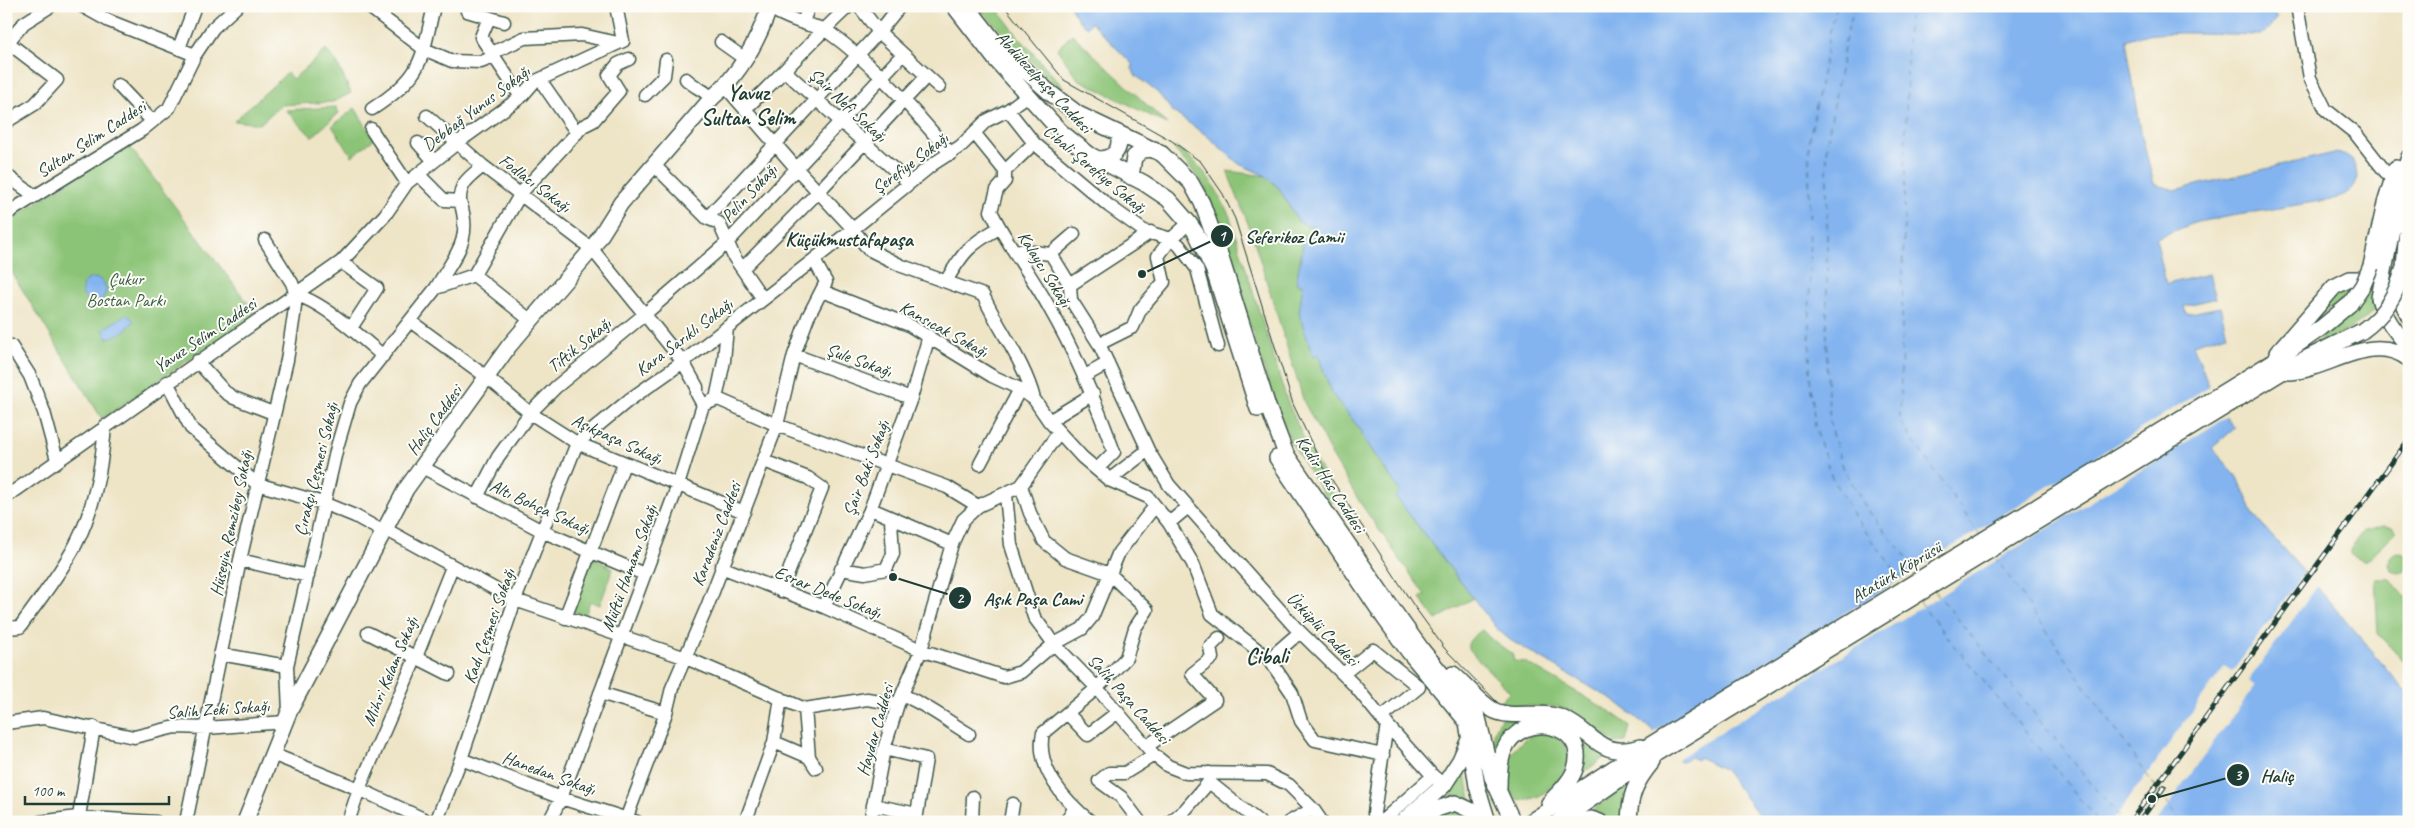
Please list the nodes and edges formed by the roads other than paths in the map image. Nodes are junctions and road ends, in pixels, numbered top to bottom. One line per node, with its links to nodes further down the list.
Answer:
1 (51, 6): 22 (street)
2 (82, 6): 25 (street)
3 (194, 6): 25 (street)
4 (237, 6): 29 (street, Sultan Selim Caddesi)
5 (368, 6): 26 (street)
6 (434, 6): 26 (street)
7 (616, 6): 23 (street)
8 (809, 6): 19 (street)
9 (849, 6): 20 (street)
10 (859, 6): 21 (street)
11 (900, 6): 21 (street)
12 (954, 6): 43 (main road, Abdülezelpaşa Caddesi)
13 (967, 6): 57 (main road, Abdülezelpaşa Caddesi)
14 (2297, 6): 77 (street)
15 (769, 7): 19 (street); 33 (main road, Haliç Caddesi)
16 (467, 11): 17 (street)
17 (489, 18): 18 (street); 30 (street)
18 (504, 22)
19 (802, 22): 20 (street)
20 (825, 29): 27 (street); 34 (street)
21 (878, 32): 27 (street); 28 (street)
22 (7, 42): 53 (street)
23 (621, 42): 30 (street); 44 (street, Debbağ Yunus Sokağı)
24 (721, 42): 33 (street)
25 (179, 48): 29 (street)
26 (424, 49): 30 (street); 48 (street)
27 (858, 54): 35 (street); 46 (street)
28 (903, 54): 35 (street, Pelin Sokağı); 36 (street)
29 (195, 55): 52 (street, Sultan Selim Caddesi)
30 (493, 55): 44 (street)
31 (628, 60): 56 (street)
32 (666, 60): 42 (street)
33 (745, 60): 39 (main road, Haliç Caddesi)
34 (786, 72): 46 (street, Şair Nefi Sokağı); 49 (street)
35 (882, 75): 47 (street); 54 (street, Pelin Sokağı)
36 (926, 76): 41 (street); 47 (street)
37 (686, 79): 45 (street)
38 (118, 85): 52 (street)
39 (725, 86): 45 (main road, Haliç Caddesi); 49 (street)
40 (545, 87): 56 (street)
41 (939, 87)
42 (645, 95)
43 (1028, 95): 50 (street, Şerefiye Sokağı); 68 (main road, Abdülezelpaşa Caddesi)
44 (521, 97): 60 (street, Debbağ Yunus Sokağı)
45 (712, 98): 70 (main road, Haliç Caddesi)
46 (817, 98): 54 (street, Şair Nefi Sokağı); 63 (street)
47 (906, 100): 61 (street); 66 (street)
48 (372, 109)
49 (745, 109): 63 (street)
50 (1008, 110): 58 (street, Şerefiye Sokağı); 62 (street, Cibali Şerefiye Sokağı)
51 (427, 116): 60 (street, Fodlacı Sokağı)
52 (152, 121): 82 (street, Sultan Selim Caddesi)
53 (6, 122)
54 (840, 123): 61 (street, Şair Nefi Sokağı); 72 (street, Pelin Sokağı)
55 (371, 129): 78 (street)
56 (577, 133): 81 (street)
57 (1118, 133): 64 (main road, Abdülezelpaşa Caddesi); 68 (main road)
58 (975, 134): 66 (street, Şerefiye Sokağı); 75 (street)
59 (418, 143): 69 (street)
60 (457, 143): 69 (street, Debbağ Yunus Sokağı); 71 (street, Fodlacı Sokağı)
61 (863, 143): 79 (street, Şair Nefi Sokağı); 80 (street)
62 (1034, 143): 75 (street); 90 (street, Cibali Şerefiye Sokağı)
63 (776, 144): 72 (street); 86 (street)
64 (1154, 149): 76 (main road); 187 (main road, Kadir Has Caddesi)
65 (2409, 150): 77 (main road)
66 (951, 154): 79 (street, Şerefiye Sokağı)
67 (2409, 157): 120 (main road)
68 (1097, 159): 76 (main road, Abdülezelpaşa Caddesi)
69 (434, 161): 73 (street, Debbağ Yunus Sokağı)
70 (654, 165): 86 (street); 95 (main road, Haliç Caddesi)
71 (483, 166): 81 (street, Fodlacı Sokağı); 83 (street)
72 (796, 168): 80 (street); 94 (street, Pelin Sokağı)
73 (418, 174): 78 (street, Debbağ Yunus Sokağı); 83 (street)
74 (6, 175): 82 (street)
75 (1005, 176): 88 (street, Kalaycı Sokağı)
76 (1131, 177): 87 (main road, Abdülezelpaşa Caddesi)
77 (2392, 180): 127 (main road, bridge)
78 (407, 183): 99 (street, Yavuz Selim Caddesi)
79 (909, 184): 89 (street, Şerefiye Sokağı)
80 (819, 192): 89 (street); 100 (street)
81 (521, 193): 95 (street, Fodlacı Sokağı); 101 (street)
82 (35, 196): 85 (street, Sultan Selim Caddesi)
83 (460, 201): 105 (street, Çırakçı Çeşmesi Sokağı)
84 (2409, 206): 127 (main road, bridge)
85 (6, 214)
86 (707, 218): 94 (street)
87 (1189, 223): 92 (street); 209 (main road, Kadir Has Caddesi)
88 (999, 228): 96 (street, Kalaycı Sokağı); 103 (street)
89 (853, 229): 98 (street, Şerefiye Sokağı); 103 (street)
90 (1151, 232): 92 (street, Cibali Şerefiye Sokağı); 104 (street)
91 (1074, 234): 97 (street)
92 (1170, 239): 118 (street); 119 (street)
93 (265, 240): 107 (street)
94 (728, 242): 100 (street); 111 (street, Tiftik Sokağı)
95 (592, 249): 111 (street, Fodlacı Sokağı); 112 (main road, Haliç Caddesi)
96 (1014, 250): 97 (street); 110 (street, Kalaycı Sokağı)
97 (1051, 254): 104 (street)
98 (814, 260): 106 (street); 108 (street, Kara Sarıklı Sokağı)
99 (340, 262): 107 (street, Yavuz Selim Caddesi); 115 (street)
100 (743, 268): 108 (street)
101 (474, 275): 105 (street); 112 (street)
102 (2357, 279): 127 (main road)
103 (946, 281): 134 (street)
104 (1070, 285): 109 (street)
105 (436, 288): 113 (street, Çırakçı Çeşmesi Sokağı)
106 (822, 291): 116 (street, Kansıcak Sokağı); 121 (street, Karadeniz Caddesi)
107 (296, 295): 115 (street); 124 (street, Yavuz Selim Caddesi); 136 (street, Hüseyin Remzibey Sokağı)
108 (763, 300): 114 (street, Kara Sarıklı Sokağı)
109 (1071, 300): 110 (street); 118 (street, Üsküplü Caddesi)
110 (1050, 309): 128 (street, Kalaycı Sokağı)
111 (645, 314): 125 (street, Fodlacı Sokağı); 137 (street, Tiftik Sokağı)
112 (530, 320): 129 (main road, Haliç Caddesi)
113 (410, 321): 122 (street, Çırakçı Çeşmesi Sokağı); 129 (street, Aşıkpaşa Sokağı)
114 (727, 327): 125 (street, Kara Sarıklı Sokağı); 135 (street, Müftü Hamamı Sokağı)
115 (351, 328): 122 (street)
116 (929, 336): 131 (street, Kansıcak Sokağı); 133 (street, Şair Baki Sokağı)
117 (6, 344): 144 (street)
118 (1099, 344): 126 (street, Üsküplü Caddesi)
119 (1218, 346)
120 (2409, 347)
121 (794, 355): 133 (street, Şule Sokağı); 139 (street, Karadeniz Caddesi)
122 (383, 356): 157 (street, Çırakçı Çeşmesi Sokağı)
123 (2409, 359): 127 (main road)
124 (197, 361): 130 (street, Yavuz Selim Caddesi); 136 (street)
125 (683, 362): 135 (street, Fodlacı Sokağı); 142 (street, Kara Sarıklı Sokağı)
126 (1108, 363): 128 (street); 143 (street, Üsküplü Caddesi)
127 (2278, 367): 213 (main road, Atatürk Köprüsü)
128 (1085, 376): 132 (street, Kalaycı Sokağı)
129 (488, 378): 137 (street, Aşıkpaşa Sokağı); 149 (main road, Haliç Caddesi)
130 (168, 382): 140 (street, Yavuz Selim Caddesi); 151 (street)
131 (1020, 389): 134 (street); 148 (street)
132 (1093, 394): 138 (street); 150 (street, Kalaycı Sokağı)
133 (911, 398): 147 (street, Şair Baki Sokağı)
134 (1034, 399): 138 (street)
135 (703, 405): 139 (street); 152 (street, Müftü Hamamı Sokağı)
136 (273, 413): 151 (street, Hüseyin Remzibey Sokağı)
137 (530, 413): 142 (street, Aşıkpaşa Sokağı); 155 (street, Tiftik Sokağı)
138 (1049, 421): 141 (street)
139 (777, 425): 145 (street, Karadeniz Caddesi); 147 (street)
140 (105, 426): 144 (street, Yavuz Selim Caddesi); 180 (street)
141 (1059, 432): 150 (street); 153 (street)
142 (577, 443): 146 (street, Aşıkpaşa Sokağı); 166 (street, Kadı Çeşmesi Sokağı)
143 (1148, 450): 150 (street); 160 (street, Üsküplü Caddesi)
144 (56, 460): 156 (street, Yavuz Selim Caddesi)
145 (764, 461): 162 (street, Karadeniz Caddesi); 176 (street)
146 (624, 464): 152 (street, Aşıkpaşa Sokağı); 168 (street)
147 (888, 464): 158 (street); 161 (street, Şair Baki Sokağı)
148 (980, 464)
149 (422, 466): 155 (street, Altı Bohça Sokağı); 165 (main road, Haliç Caddesi)
150 (1110, 480): 159 (street)
151 (257, 484): 157 (street); 169 (street, Hüseyin Remzibey Sokağı)
152 (678, 485): 162 (street, Aşıkpaşa Sokağı); 173 (street, Müftü Hamamı Sokağı)
153 (1021, 486): 154 (street); 174 (street)
154 (1006, 495): 158 (street); 185 (street, Salih Paşa Caddesi)
155 (477, 497): 166 (street, Altı Bohça Sokağı)
156 (6, 498)
157 (323, 503): 165 (street); 175 (street, Çırakçı Çeşmesi Sokağı)
158 (978, 506): 167 (street, Haydar Caddesi)
159 (1155, 506): 164 (street); 174 (street, Esrar Dede Sokağı)
160 (1188, 507): 164 (street); 181 (street, Üsküplü Caddesi)
161 (871, 509): 163 (street); 172 (street, Şair Baki Sokağı)
162 (744, 512): 171 (street, Karadeniz Caddesi)
163 (891, 520): 167 (street); 172 (street)
164 (1169, 523): 191 (street)
165 (384, 531): 170 (street); 203 (main road, Haliç Caddesi)
166 (544, 532): 168 (street, Altı Bohça Sokağı); 177 (street, Kadı Çeşmesi Sokağı)
167 (952, 544): 186 (street, Haydar Caddesi)
168 (591, 551): 173 (street, Altı Bohça Sokağı); 179 (street)
169 (240, 560): 175 (street); 188 (street, Hüseyin Remzibey Sokağı)
170 (452, 567): 177 (street); 189 (street, Mihri Kelam Sokağı)
171 (721, 567): 176 (street, Esrar Dede Sokağı); 190 (street, Karadeniz Caddesi)
172 (841, 569): 178 (street, Şair Baki Sokağı)
173 (644, 574): 183 (street, Müftü Hamamı Sokağı)
174 (1110, 574): 185 (street, Esrar Dede Sokağı); 195 (street)
175 (308, 576): 192 (street, Çırakçı Çeşmesi Sokağı)
176 (781, 591): 178 (street, Esrar Dede Sokağı)
177 (515, 600): 179 (street); 216 (street, Kadı Çeşmesi Sokağı)
178 (824, 607): 186 (street, Esrar Dede Sokağı)
179 (565, 618): 183 (street)
180 (6, 628)
181 (1300, 632): 191 (street); 194 (street, Üsküplü Caddesi)
182 (368, 633): 189 (street)
183 (622, 637): 190 (street); 196 (street, Müftü Hamamı Sokağı)
184 (1219, 638): 212 (street)
185 (1054, 644): 186 (street, Esrar Dede Sokağı); 195 (street, Salih Paşa Caddesi)
186 (921, 650): 198 (street, Haydar Caddesi)
187 (1422, 650): 213 (main road); 220 (main road, Kadir Has Caddesi)
188 (220, 654): 192 (street); 207 (street, Hüseyin Remzibey Sokağı)
189 (416, 657): 193 (street); 219 (street, Mihri Kelam Sokağı)
190 (686, 658): 197 (street); 201 (street, Karadeniz Caddesi)
191 (1269, 659): 215 (street)
192 (287, 666): 203 (street, Çırakçı Çeşmesi Sokağı)
193 (449, 674)
194 (1343, 674): 204 (street, Üsküplü Caddesi); 204 (street)
195 (1097, 688): 200 (street, Salih Paşa Caddesi); 202 (street)
196 (600, 693): 201 (street); 222 (street, Müftü Hamamı Sokağı)
197 (781, 698): 199 (street); 210 (street)
198 (900, 699): 199 (street); 208 (street); 211 (street, Haydar Caddesi)
199 (805, 709): 210 (street)
200 (1118, 712): 202 (street); 212 (street, Salih Paşa Caddesi)
201 (666, 713): 229 (street, Karadeniz Caddesi)
202 (1067, 713): 225 (street)
203 (287, 717): 207 (street, Salih Zeki Sokağı); 214 (main road, Haliç Caddesi)
204 (1384, 721): 215 (street); 218 (street, Üsküplü Caddesi)
205 (6, 723): 206 (street, Salih Zeki Sokağı)
206 (94, 728): 207 (street, Salih Zeki Sokağı); 228 (street)
207 (207, 728): 234 (street, Hüseyin Remzibey Sokağı)
208 (969, 734)
209 (1470, 736): 218 (main road); 254 (main road, Kadir Has Caddesi)
210 (774, 742): 230 (street)
211 (884, 748): 224 (street, Haydar Caddesi); 224 (street)
212 (1150, 750): 217 (street, Salih Paşa Caddesi); 231 (street)
213 (1654, 750): 227 (main road, Atatürk Köprüsü); 256 (main road); 259 (main road)
214 (272, 754): 219 (street); 235 (main road, Haliç Caddesi)
215 (1383, 755): 249 (street)
216 (461, 759): 222 (street, Hanedan Sokağı); 238 (street, Kadı Çeşmesi Sokağı)
217 (1209, 778): 226 (street, Salih Paşa Caddesi); 245 (street); 246 (street)
218 (1438, 780): 250 (street); 251 (main road)
219 (359, 789): 236 (street, Mihri Kelam Sokağı); 237 (street)
220 (1499, 792): 227 (main road); 255 (main road, Kadir Has Caddesi)
221 (973, 797): 241 (street)
222 (561, 798): 229 (street, Hanedan Sokağı); 239 (street, Müftü Hamamı Sokağı)
223 (1013, 804): 242 (street)
224 (873, 805): 240 (street, Haydar Caddesi)
225 (1074, 809): 243 (street); 244 (street)
226 (1313, 809): 247 (street); 248 (street, Salih Paşa Caddesi)
227 (1535, 819)
228 (77, 820): 232 (street); 233 (street)
229 (629, 820)
230 (746, 820)
231 (1137, 820)
232 (40, 822)
233 (156, 822)
234 (186, 822)
235 (245, 822)
236 (348, 822)
237 (430, 822)
238 (436, 822)
239 (550, 822)
240 (870, 822)
241 (972, 822)
242 (1010, 822)
243 (1066, 822)
244 (1091, 822)
245 (1170, 822)
246 (1259, 822)
247 (1289, 822)
248 (1322, 822)
249 (1375, 822)
250 (1381, 822)
251 (1402, 822)
252 (1419, 822): 253 (main road)
253 (1480, 822)
254 (1488, 822)
255 (1513, 822)
256 (1558, 822)
257 (1576, 822): 258 (main road)
258 (1600, 822)
259 (1629, 822)

